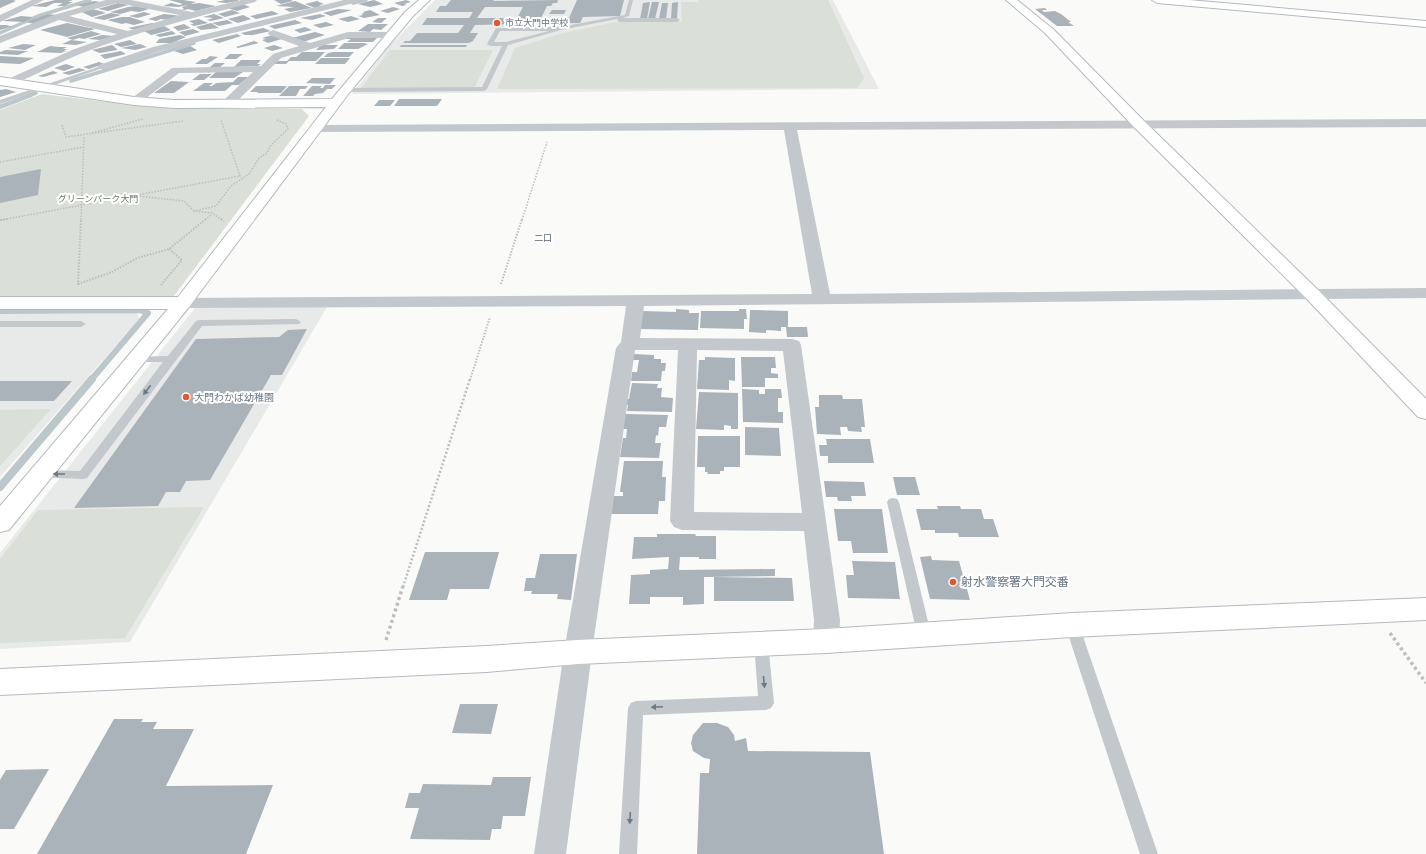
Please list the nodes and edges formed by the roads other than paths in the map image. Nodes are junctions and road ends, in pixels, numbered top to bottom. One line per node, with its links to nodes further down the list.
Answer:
1 (39, 0): 15 (street)
2 (117, 0): 12 (street); 14 (street)
3 (355, 0): 9 (street)
4 (425, 0): 22 (street)
5 (631, 0): 16 (lane)
6 (1011, 0): 39 (street)
7 (1157, 0): 18 (street)
8 (254, 1): 12 (street)
9 (338, 2): 11 (street); 13 (street)
10 (277, 10): 13 (street)
11 (362, 10)
12 (192, 14): 21 (street)
13 (290, 16): 23 (street)
14 (58, 17): 21 (street); 24 (street)
15 (0, 19)
16 (607, 20): 17 (lane); 20 (lane)
17 (677, 20)
18 (1426, 24)
19 (292, 28): 27 (street)
20 (560, 29): 25 (lane); 25 (lane)
21 (128, 34): 28 (street); 31 (street)
22 (391, 35): 27 (street); 33 (street)
23 (196, 39): 26 (street); 28 (street)
24 (0, 40)
25 (506, 44): 33 (lane)
26 (208, 45)
27 (309, 46): 30 (street)
28 (157, 49): 29 (street)
29 (103, 67): 32 (lane)
30 (263, 69): 34 (street); 37 (street)
31 (6, 81): 32 (street)
32 (42, 87): 34 (street); 35 (lane)
33 (345, 90): 36 (street)
34 (134, 101): 37 (street)
35 (0, 102)
36 (334, 103): 37 (street); 41 (street)
37 (227, 104)
38 (1426, 123): 39 (street)
39 (1140, 125): 40 (street); 43 (street)
40 (790, 127): 41 (street); 44 (street)
41 (314, 129): 47 (street)
42 (1426, 293): 43 (street)
43 (1312, 294): 44 (street); 55 (street)
44 (822, 299): 45 (street)
45 (636, 301): 47 (street); 51 (street)
46 (0, 303): 47 (street)
47 (183, 303): 53 (street)
48 (296, 322): 54 (lane)
49 (0, 324): 50 (lane)
50 (81, 324)
51 (630, 344): 52 (street); 65 (street)
52 (688, 345): 58 (street); 58 (street)
53 (137, 359): 54 (lane); 56 (street)
54 (171, 359): 56 (lane, one-way to 56)
55 (1426, 412)
56 (40, 474): 59 (street)
57 (893, 502): 62 (lane)
58 (814, 522): 63 (street)
59 (0, 523)
60 (1426, 609): 61 (street)
61 (1072, 625): 62 (street); 69 (lane)
62 (924, 634): 63 (street)
63 (826, 641): 64 (street)
64 (761, 643): 65 (street); 68 (lane, one-way to 68)
65 (578, 652): 66 (street); 67 (street)
66 (0, 682)
67 (550, 854)
68 (628, 854)
69 (1149, 854)

